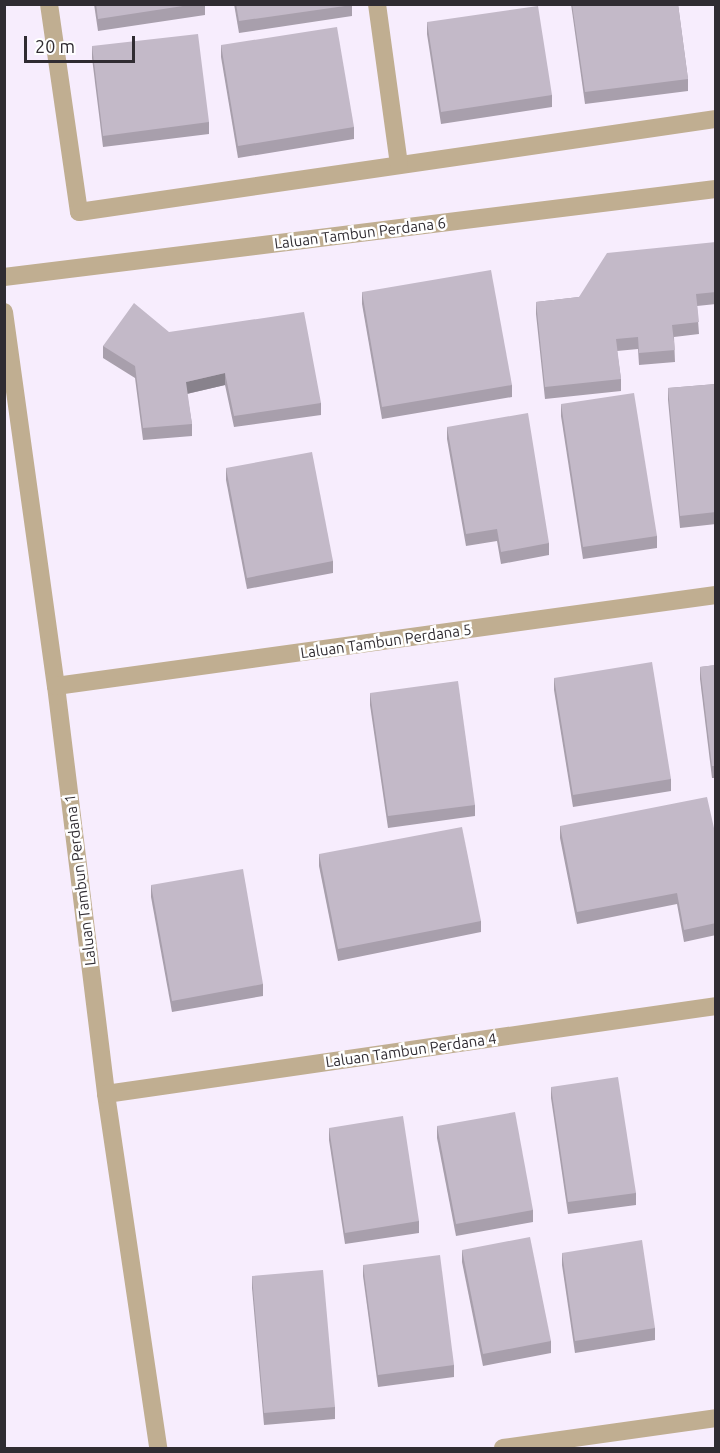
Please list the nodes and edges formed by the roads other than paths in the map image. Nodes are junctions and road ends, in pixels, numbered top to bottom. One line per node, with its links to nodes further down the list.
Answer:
1 (49, 4): 4 (street)
2 (377, 4): 4 (street)
3 (716, 119): 4 (street)
4 (399, 165)
5 (716, 189): 6 (street, Laluan Tambun Perdana 6)
6 (4, 277)
7 (4, 312): 9 (street, Laluan Tambun Perdana 1)
8 (716, 595): 9 (street, Laluan Tambun Perdana 5)
9 (56, 686): 11 (street, Laluan Tambun Perdana 1)
10 (716, 1006): 11 (street, Laluan Tambun Perdana 4)
11 (106, 1094): 13 (street, Laluan Tambun Perdana 1)
12 (716, 1418): 14 (street)
13 (158, 1449)
14 (503, 1449)

